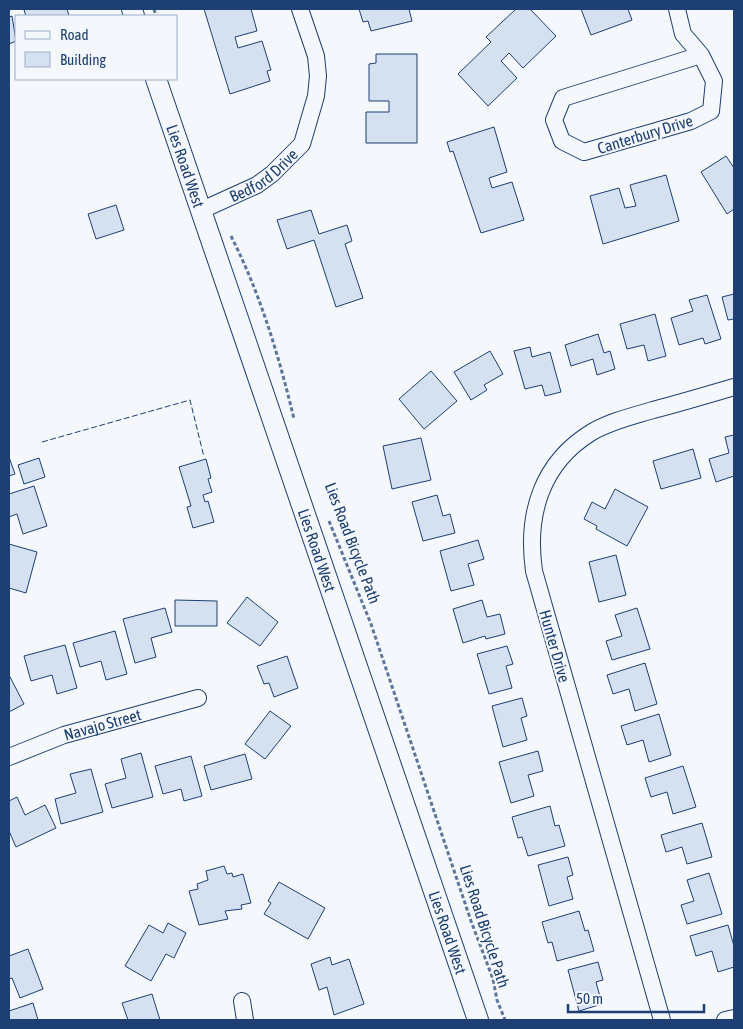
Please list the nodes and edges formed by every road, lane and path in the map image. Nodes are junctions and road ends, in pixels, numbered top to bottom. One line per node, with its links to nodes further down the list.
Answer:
1 (300, 9): 5 (street, Bedford Drive)
2 (677, 9): 3 (street, Canterbury Drive)
3 (701, 55): 3 (street, Canterbury Drive)
4 (156, 80): 5 (street, Lies Road West)
5 (202, 210): 15 (street, Lies Road West)
6 (230, 234): 8 (path)
7 (734, 387): 17 (street, Hunter Drive)
8 (295, 422)
9 (326, 512): 16 (path, Lies Road Bicycle Path)
10 (198, 698): 11 (street, Navajo Street)
11 (9, 757)
12 (242, 1001): 14 (street)
13 (734, 1018): 18 (street)
14 (245, 1020)
15 (478, 1020)
16 (505, 1020)
17 (662, 1020)
18 (725, 1020)

